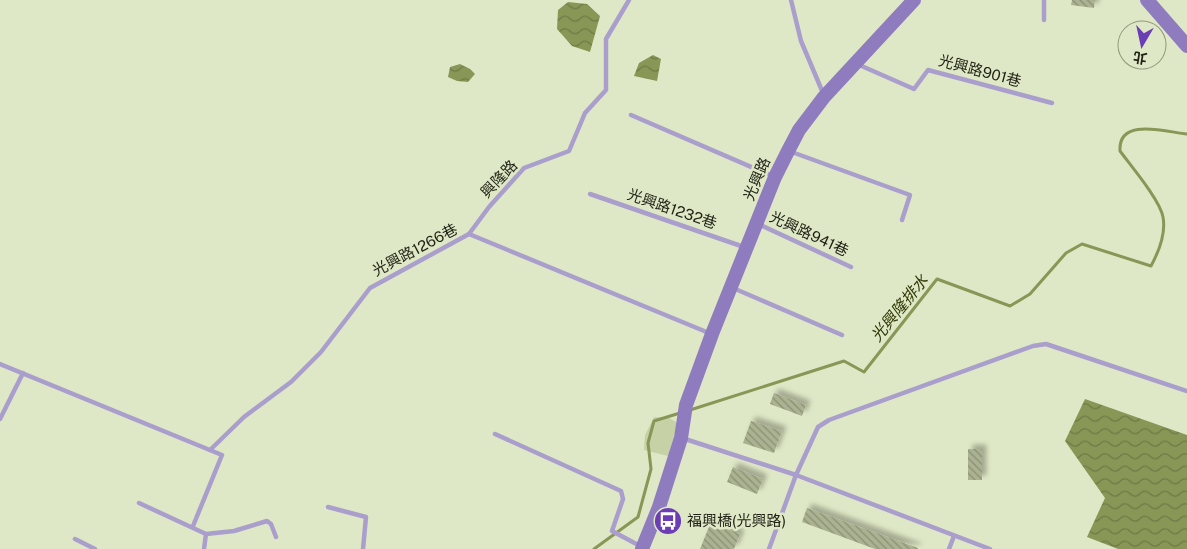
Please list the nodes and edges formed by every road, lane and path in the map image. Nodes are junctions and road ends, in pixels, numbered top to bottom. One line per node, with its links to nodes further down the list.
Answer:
1 (629, 0): 17 (lane, 興隆路)
2 (791, 0): 9 (lane)
3 (914, 0): 8 (main road, 光興路)
4 (1044, 0): 6 (lane)
5 (1147, 0): 7 (main road)
6 (1044, 20)
7 (1187, 46)
8 (855, 64): 9 (main road, 光興路); 10 (lane, 光興路901巷)
9 (824, 97): 12 (main road, 光興路)
10 (1052, 103)
11 (631, 115): 13 (lane)
12 (788, 151): 13 (main road, 光興路); 15 (lane)
13 (775, 177): 16 (main road, 光興路)
14 (590, 194): 18 (lane, 光興路1232巷)
15 (902, 220)
16 (756, 224): 18 (main road, 光興路); 19 (lane, 光興路941巷)
17 (469, 234): 21 (lane, 光興路1266巷); 29 (lane, 光興路1266巷)
18 (746, 248): 20 (main road, 光興路)
19 (851, 267)
20 (732, 288): 21 (main road, 光興路); 22 (lane)
21 (712, 334): 27 (main road, 光興路)
22 (842, 335)
23 (0, 364): 24 (lane)
24 (22, 373): 26 (lane); 29 (lane)
25 (1187, 391): 30 (lane)
26 (0, 419)
27 (682, 431): 30 (lane); 38 (main road)
28 (495, 434): 38 (lane)
29 (210, 450): 33 (lane)
30 (796, 475): 35 (lane); 42 (lane)
31 (139, 503): 33 (lane)
32 (328, 507): 41 (lane)
33 (193, 526): 34 (lane)
34 (206, 534): 36 (lane); 40 (lane)
35 (954, 536): 43 (lane); 44 (lane)
36 (276, 537)
37 (75, 539): 39 (lane)
38 (642, 548)
39 (95, 549)
40 (204, 549)
41 (363, 549)
42 (769, 549)
43 (949, 549)
44 (990, 549)

